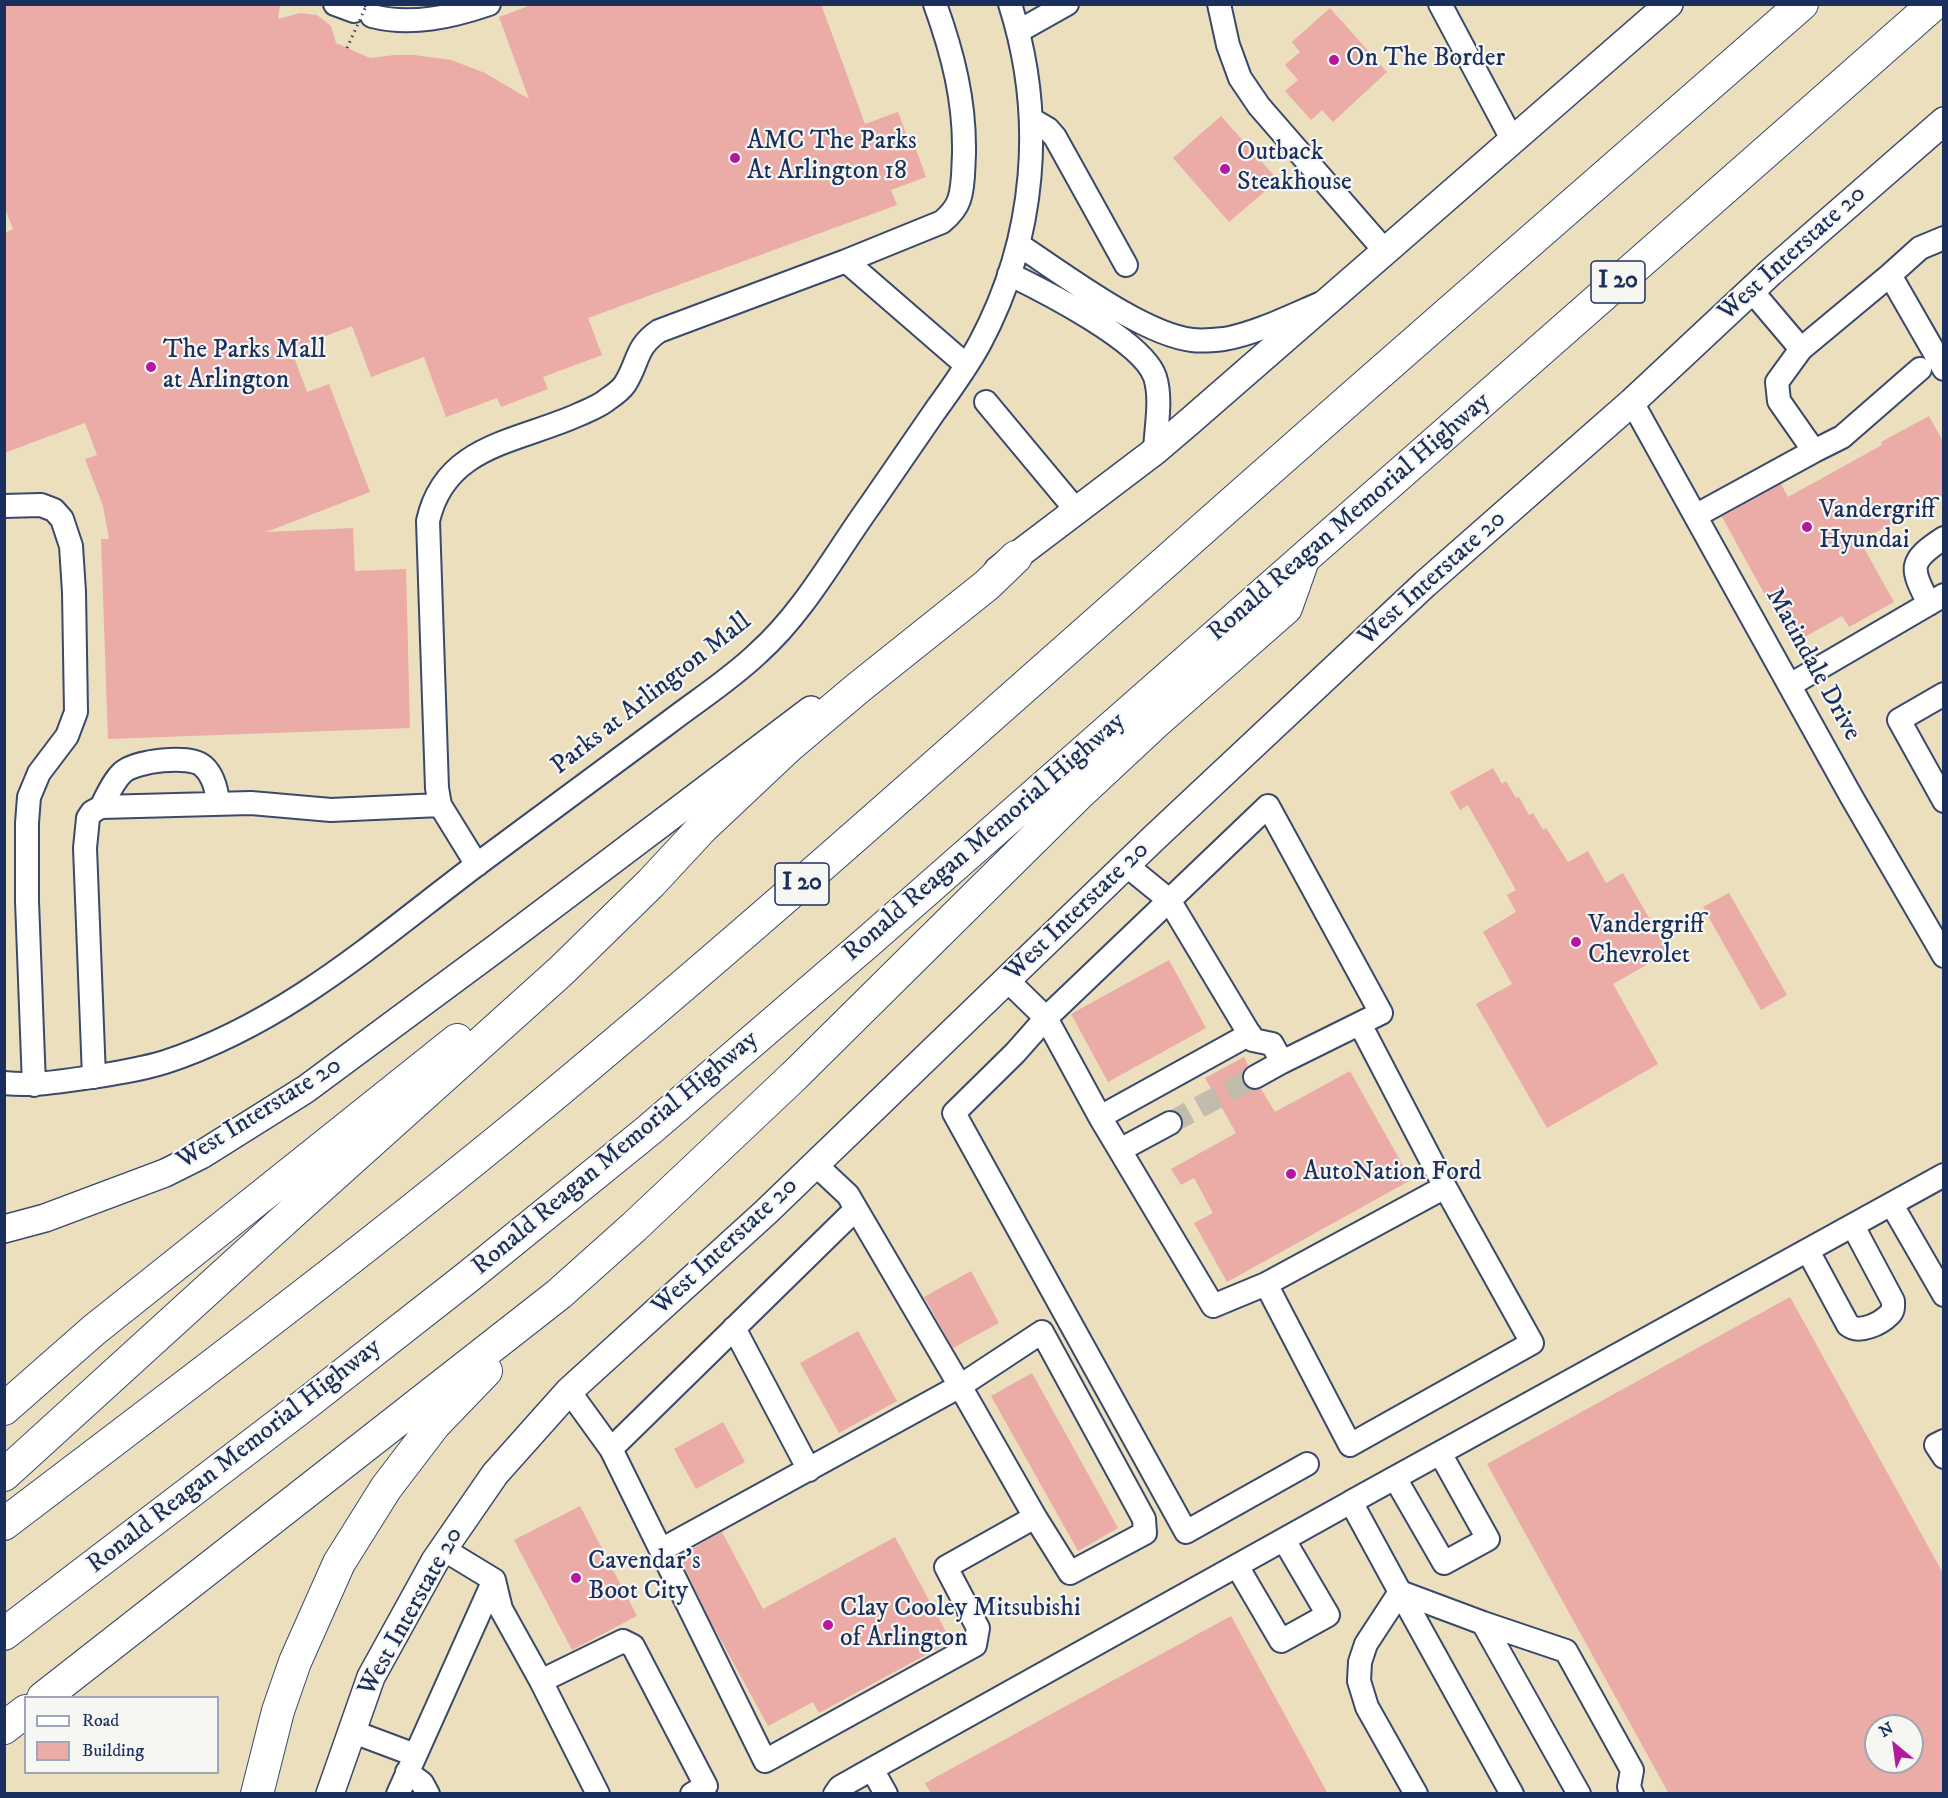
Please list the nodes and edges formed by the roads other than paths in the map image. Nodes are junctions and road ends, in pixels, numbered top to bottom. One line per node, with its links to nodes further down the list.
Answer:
1 (489, 4): 10 (street)
2 (935, 4): 18 (street)
3 (1010, 4): 11 (street, Parks at Arlington Mall)
4 (1067, 4): 11 (street)
5 (1219, 4): 17 (street)
6 (1440, 4): 14 (street)
7 (1669, 4): 14 (main road, West Interstate 20)
8 (1802, 4): 89 (highway, I 20)
9 (1934, 4): 37 (highway, Ronald Reagan Memorial Highway / I 20)
10 (357, 9)
11 (1018, 31): 12 (street, Parks at Arlington Mall)
12 (1031, 119): 16 (street, Parks at Arlington Mall); 19 (street)
13 (1944, 121): 22 (main road, West Interstate 20)
14 (1513, 141): 17 (main road, West Interstate 20)
15 (1944, 238): 21 (street)
16 (1019, 245): 20 (street, Parks at Arlington Mall); 23 (street)
17 (1385, 251): 23 (main road, West Interstate 20)
18 (846, 261): 25 (street); 44 (street)
19 (1126, 265)
20 (1009, 274): 25 (street, Parks at Arlington Mall); 30 (street)
21 (1890, 275): 24 (street); 27 (street)
22 (1751, 290): 24 (street); 29 (main road, West Interstate 20)
23 (1329, 300): 30 (main road, West Interstate 20)
24 (1801, 349): 31 (street)
25 (966, 365): 47 (street, Parks at Arlington Mall)
26 (1920, 369): 31 (street)
27 (1944, 369)
28 (986, 402): 33 (street)
29 (1632, 402): 34 (street, Matindale Drive); 48 (main road, West Interstate 20)
30 (1155, 451): 33 (main road, West Interstate 20)
31 (1814, 451): 34 (street)
32 (4, 506): 60 (street)
33 (1076, 510): 36 (main road, West Interstate 20)
34 (1696, 515): 39 (street, Matindale Drive)
35 (1944, 538): 38 (street)
36 (1016, 557): 46 (highway); 70 (main road, West Interstate 20)
37 (1303, 560): 73 (highway); 97 (highway, Ronald Reagan Memorial Highway / I 20)
38 (1936, 600): 39 (street)
39 (1790, 684): 50 (street, Matindale Drive)
40 (1944, 694): 41 (street)
41 (1937, 773): 42 (street)
42 (1944, 801)
43 (218, 804): 44 (street); 45 (street); 45 (street)
44 (440, 805): 47 (street)
45 (101, 807): 57 (street)
46 (703, 827): 78 (highway); 85 (highway)
47 (477, 865): 57 (street, Parks at Arlington Mall)
48 (1126, 865): 49 (street); 52 (main road, West Interstate 20)
49 (1169, 900): 53 (street); 54 (street); 55 (street)
50 (1937, 926): 51 (street, Matindale Drive)
51 (1944, 956)
52 (1007, 980): 53 (street); 64 (main road, West Interstate 20)
53 (1046, 1018): 61 (street); 83 (street)
54 (1360, 1024): 56 (street); 66 (street)
55 (1250, 1034): 56 (street); 61 (street)
56 (1282, 1062): 58 (street)
57 (93, 1077): 60 (street, Parks at Arlington Mall)
58 (1255, 1077)
59 (4, 1083): 60 (street, Parks at Arlington Mall)
60 (34, 1085)
61 (1100, 1117): 63 (street)
62 (1170, 1123): 63 (street)
63 (1120, 1150): 72 (street)
64 (815, 1164): 68 (street); 77 (main road, West Interstate 20)
65 (1941, 1184): 67 (street)
66 (1445, 1187): 72 (street); 72 (street)
67 (1892, 1205): 69 (street); 74 (street)
68 (856, 1209): 75 (street); 76 (street)
69 (1853, 1226): 71 (street); 71 (street)
70 (4, 1229)
71 (1808, 1251): 81 (street)
72 (1266, 1284)
73 (559, 1294): 99 (highway); 105 (highway)
74 (1944, 1296)
75 (734, 1328): 80 (street); 84 (street)
76 (960, 1386): 84 (street); 88 (street); 88 (street)
77 (569, 1391): 80 (street); 91 (main road, West Interstate 20)
78 (4, 1409)
79 (1944, 1441): 82 (street)
80 (611, 1449): 92 (street)
81 (1440, 1453): 86 (street); 86 (street)
82 (1944, 1457)
83 (1307, 1464)
84 (809, 1470): 92 (street)
85 (4, 1475)
86 (1395, 1478): 87 (street)
87 (1351, 1502): 90 (street); 95 (street)
88 (1035, 1516): 92 (street)
89 (4, 1524)
90 (1284, 1540): 93 (street); 93 (street)
91 (443, 1550): 94 (street); 102 (main road, West Interstate 20)
92 (661, 1550)
93 (1237, 1566): 104 (street)
94 (494, 1580): 98 (street); 103 (street)
95 (1400, 1592): 96 (street); 113 (street); 114 (street)
96 (1483, 1623): 115 (street); 116 (street)
97 (4, 1634)
98 (541, 1681): 109 (street); 110 (street)
99 (46, 1696)
100 (24, 1713): 101 (highway)
101 (4, 1728)
102 (351, 1731): 103 (street); 106 (main road, West Interstate 20)
103 (411, 1764): 107 (street); 108 (street)
104 (872, 1769): 111 (street); 112 (street)
105 (257, 1794)
106 (330, 1794)
107 (398, 1794)
108 (428, 1794)
109 (598, 1794)
110 (692, 1794)
111 (835, 1794)
112 (886, 1794)
113 (1416, 1794)
114 (1512, 1794)
115 (1579, 1794)
116 (1632, 1794)

